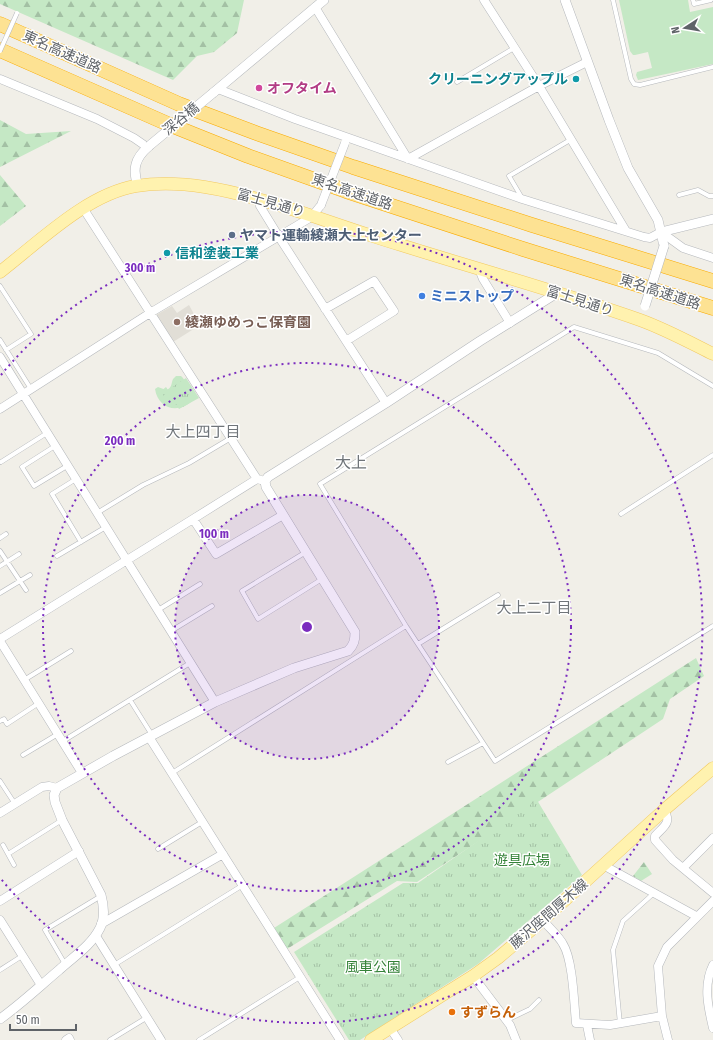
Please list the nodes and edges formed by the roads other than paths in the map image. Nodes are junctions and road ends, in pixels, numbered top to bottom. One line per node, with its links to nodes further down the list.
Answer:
1 (324, 0): 7 (street, 深谷橋)
2 (484, 0): 10 (street)
3 (565, 0): 12 (street)
4 (613, 0): 13 (lane)
5 (693, 0): 6 (lane)
6 (711, 0)
7 (316, 7): 17 (street, 深谷橋); 21 (street)
8 (17, 13): 11 (lane, bridge)
9 (0, 24): 36 (highway, 東名高速道路)
10 (514, 48): 15 (lane); 16 (street)
11 (0, 50): 40 (highway, 東名高速道路)
12 (587, 62): 16 (street); 31 (street)
13 (713, 68)
14 (0, 79): 20 (street)
15 (457, 82)
16 (539, 86): 19 (street); 21 (street)
17 (215, 91): 18 (street); 20 (street, 深谷橋, bridge)
18 (345, 140): 21 (street); 28 (street, bridge)
19 (570, 140): 26 (lane); 30 (street)
20 (148, 146): 22 (street, 深谷橋)
21 (408, 158): 26 (street)
22 (138, 186): 25 (main road, 富士見通り); 27 (main road, 富士見通り)
23 (679, 195): 24 (lane)
24 (713, 196)
25 (259, 199): 28 (main road, 富士見通り); 32 (street)
26 (522, 199): 30 (street)
27 (83, 208): 35 (main road, 富士見通り); 41 (street)
28 (313, 215): 32 (street); 34 (main road, 富士見通り)
29 (713, 220): 31 (street)
30 (626, 232): 31 (street)
31 (661, 232): 33 (street); 42 (street, bridge)
32 (279, 237): 39 (street); 41 (street)
33 (713, 258)
34 (479, 269): 38 (main road, 富士見通り); 43 (street)
35 (0, 272)
36 (713, 281)
37 (0, 286): 46 (lane)
38 (558, 293): 42 (main road, 富士見通り); 43 (street)
39 (326, 308): 45 (street); 45 (street)
40 (713, 308)
41 (150, 313): 50 (street); 55 (street)
42 (640, 320): 47 (main road, 富士見通り)
43 (510, 323): 52 (street)
44 (0, 340): 46 (lane)
45 (346, 341): 52 (street)
46 (6, 350): 50 (lane)
47 (713, 354)
48 (0, 357): 51 (street)
49 (713, 386): 86 (lane)
50 (31, 389): 51 (street)
51 (23, 394): 53 (street); 54 (street)
52 (386, 403): 61 (street)
53 (0, 409)
54 (47, 433): 56 (street); 58 (lane)
55 (231, 438): 61 (street); 62 (lane)
56 (55, 446): 59 (street); 59 (lane)
57 (713, 454): 63 (lane)
58 (1, 462)
59 (68, 466): 60 (street)
60 (76, 479): 62 (street); 69 (lane)
61 (261, 480): 64 (street); 65 (street)
62 (97, 513): 66 (street)
63 (621, 514)
64 (283, 515): 65 (street); 71 (street)
65 (193, 519): 74 (street)
66 (106, 527): 69 (lane); 74 (street)
67 (6, 534): 68 (lane)
68 (0, 538)
69 (81, 542): 73 (lane)
70 (0, 551): 75 (lane)
71 (306, 552): 78 (street); 78 (lane)
72 (19, 554): 75 (lane)
73 (57, 556)
74 (126, 560): 85 (street); 89 (street)
75 (7, 562): 76 (lane); 79 (lane)
76 (0, 566)
77 (30, 575): 79 (lane)
78 (323, 579): 95 (street)
79 (20, 581): 81 (lane); 82 (lane)
80 (200, 584): 85 (lane)
81 (26, 590)
82 (0, 593)
83 (498, 595): 90 (lane)
84 (212, 606): 88 (lane)
85 (158, 610): 88 (street)
86 (406, 626): 90 (lane); 105 (lane)
87 (713, 626): 100 (lane)
88 (171, 631): 92 (street)
89 (0, 640): 93 (street)
90 (418, 644): 100 (lane)
91 (71, 651): 93 (lane)
92 (190, 663): 94 (lane); 95 (street)
93 (24, 680): 96 (street)
94 (130, 700): 98 (lane); 99 (lane)
95 (215, 702): 98 (street)
96 (39, 703): 97 (lane); 99 (street)
97 (0, 721)
98 (150, 736): 104 (street); 105 (street)
99 (60, 738): 101 (lane); 104 (street)
100 (483, 743): 102 (lane)
101 (23, 755)
102 (448, 762)
103 (713, 768): 109 (main road, 藤沢座間厚木線)
104 (82, 773): 107 (street)
105 (172, 773): 112 (street)
106 (0, 781): 108 (lane)
107 (57, 788): 108 (street); 111 (street)
108 (15, 804): 110 (street)
109 (664, 810): 120 (main road, 藤沢座間厚木線); 121 (street)
110 (0, 813)
111 (62, 820): 116 (street); 117 (lane)
112 (203, 822): 115 (lane); 118 (street)
113 (713, 838): 121 (street)
114 (3, 845): 117 (lane)
115 (158, 849)
116 (79, 851): 125 (street); 126 (street)
117 (8, 854): 119 (lane)
118 (223, 854): 122 (street); 130 (street)
119 (14, 864)
120 (603, 865): 123 (street); 129 (main road, 藤沢座間厚木線)
121 (682, 868): 124 (street)
122 (243, 885): 135 (lane); 139 (street)
123 (655, 893): 128 (street); 146 (lane)
124 (713, 893)
125 (101, 896): 130 (street); 134 (lane)
126 (0, 901)
127 (713, 901): 128 (street)
128 (696, 916): 142 (street)
129 (542, 920): 138 (main road, 藤沢座間厚木線); 147 (street)
130 (101, 924): 132 (street)
131 (1, 925): 133 (street)
132 (96, 936): 134 (street); 135 (street)
133 (22, 956): 137 (lane); 140 (street)
134 (65, 964): 140 (street)
135 (114, 965): 143 (street)
136 (713, 965): 149 (street)
137 (0, 970)
138 (473, 976): 145 (street); 148 (main road, 藤沢座間厚木線)
139 (300, 977): 154 (lane); 155 (street)
140 (41, 985): 144 (street)
141 (539, 1000): 145 (lane)
142 (662, 1016): 146 (street); 160 (street)
143 (146, 1018): 152 (lane); 153 (street)
144 (0, 1019)
145 (506, 1020): 158 (street)
146 (620, 1024): 147 (street)
147 (587, 1025): 159 (street)
148 (390, 1028): 156 (main road, 藤沢座間厚木線); 157 (street)
149 (713, 1028)
150 (66, 1040): 151 (street)
151 (70, 1040)
152 (110, 1040)
153 (161, 1040)
154 (199, 1040)
155 (340, 1040)
156 (371, 1040)
157 (398, 1040)
158 (516, 1040)
159 (590, 1040)
160 (668, 1040)

